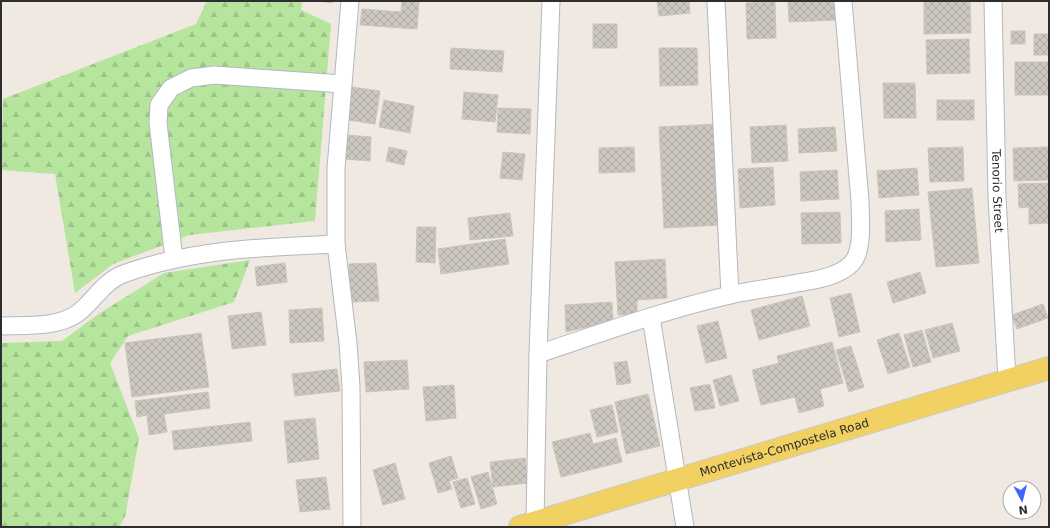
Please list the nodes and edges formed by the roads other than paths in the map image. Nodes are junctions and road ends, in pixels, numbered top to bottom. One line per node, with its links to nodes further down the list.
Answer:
1 (350, 1): 6 (street)
2 (550, 1): 12 (street)
3 (716, 1): 9 (street)
4 (843, 1): 9 (street)
5 (994, 1): 14 (street, Tenorio Street)
6 (342, 84): 7 (street); 8 (street)
7 (336, 244): 8 (street); 17 (street)
8 (174, 259): 11 (street)
9 (730, 295): 10 (street)
10 (651, 317): 12 (street); 15 (street)
11 (1, 326)
12 (538, 354): 16 (street)
13 (1049, 368): 14 (main road, Montevista-Compostela Road)
14 (1007, 380): 15 (main road, Montevista-Compostela Road)
15 (679, 479): 16 (main road, Montevista-Compostela Road); 18 (street)
16 (527, 525)
17 (352, 527)
18 (685, 527)

